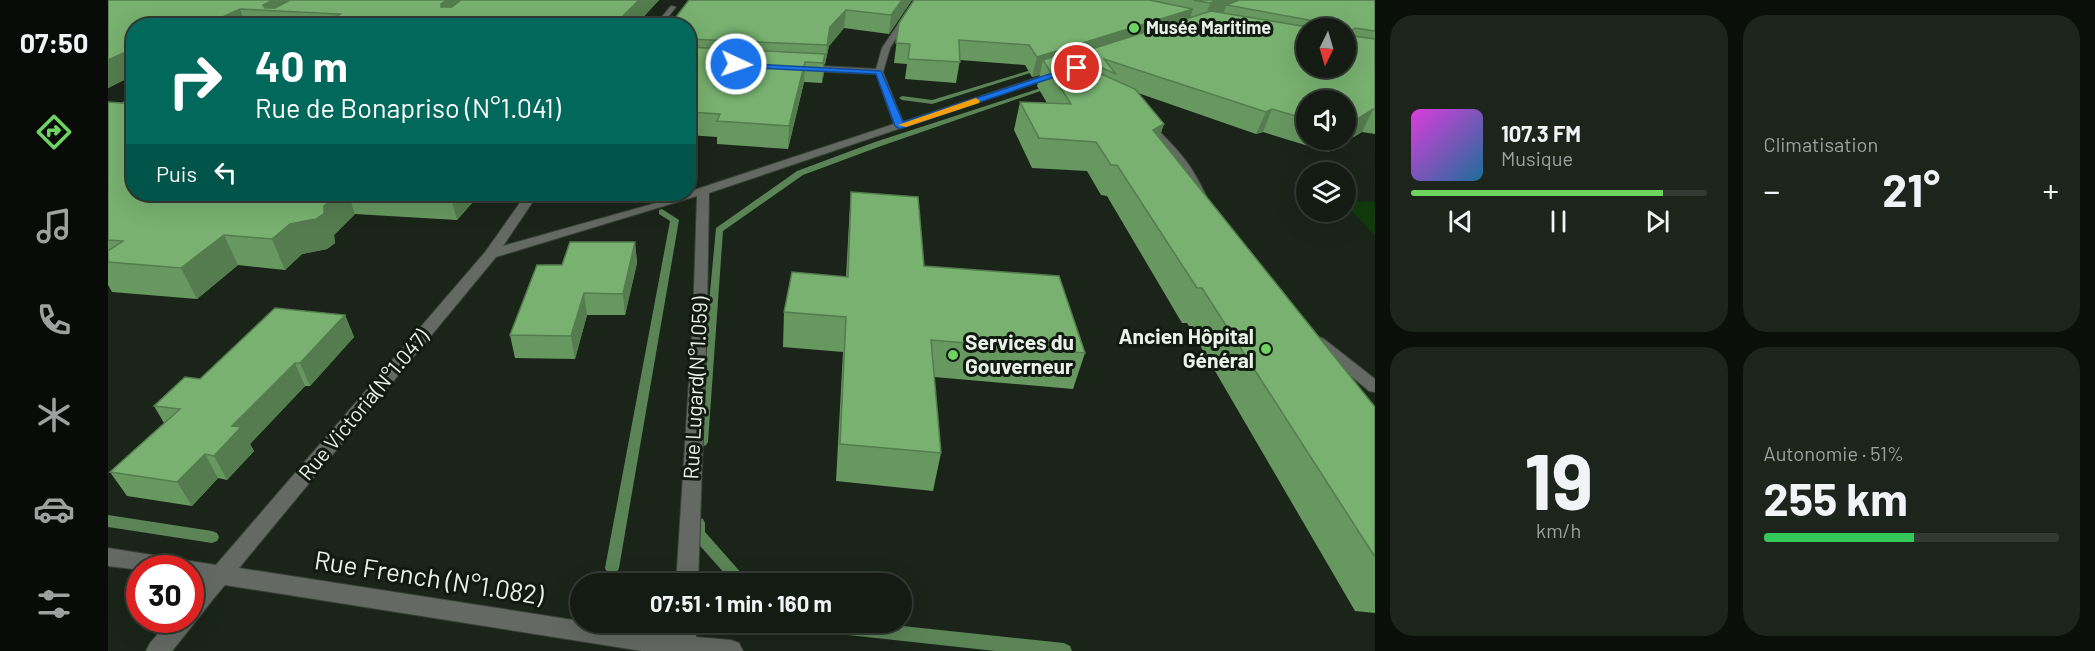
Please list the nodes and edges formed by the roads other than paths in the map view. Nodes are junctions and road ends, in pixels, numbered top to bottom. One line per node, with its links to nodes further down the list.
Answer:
1 (917, 0): 5 (street)
2 (673, 7): 3 (street)
3 (664, 18)
4 (795, 68): 5 (street)
5 (879, 72): 11 (street)
6 (1062, 75): 11 (street)
7 (126, 104): 8 (main road)
8 (110, 112): 9 (street)
9 (126, 112)
10 (1134, 115): 16 (street)
11 (900, 126): 12 (street)
12 (703, 192): 13 (street); 23 (street, Rue Lugard(N°1.059))
13 (696, 194)
14 (527, 201): 17 (street, Rue Victoria(N°1.047))
15 (672, 201): 17 (street)
16 (1211, 212)
17 (491, 254): 24 (street, Rue Victoria(N°1.047))
18 (1312, 333): 19 (street)
19 (1375, 387)
20 (108, 556): 21 (street)
21 (126, 559)
22 (204, 572): 24 (street, Rue French (N°1.082))
23 (688, 573)
24 (221, 574): 25 (street, Rue Victoria(N°1.047)); 28 (street, Rue French (N°1.082))
25 (204, 594)
26 (173, 633): 29 (street)
27 (685, 633): 28 (street)
28 (684, 649): 30 (street, Rue French (N°1.082))
29 (158, 651)
30 (731, 651)

